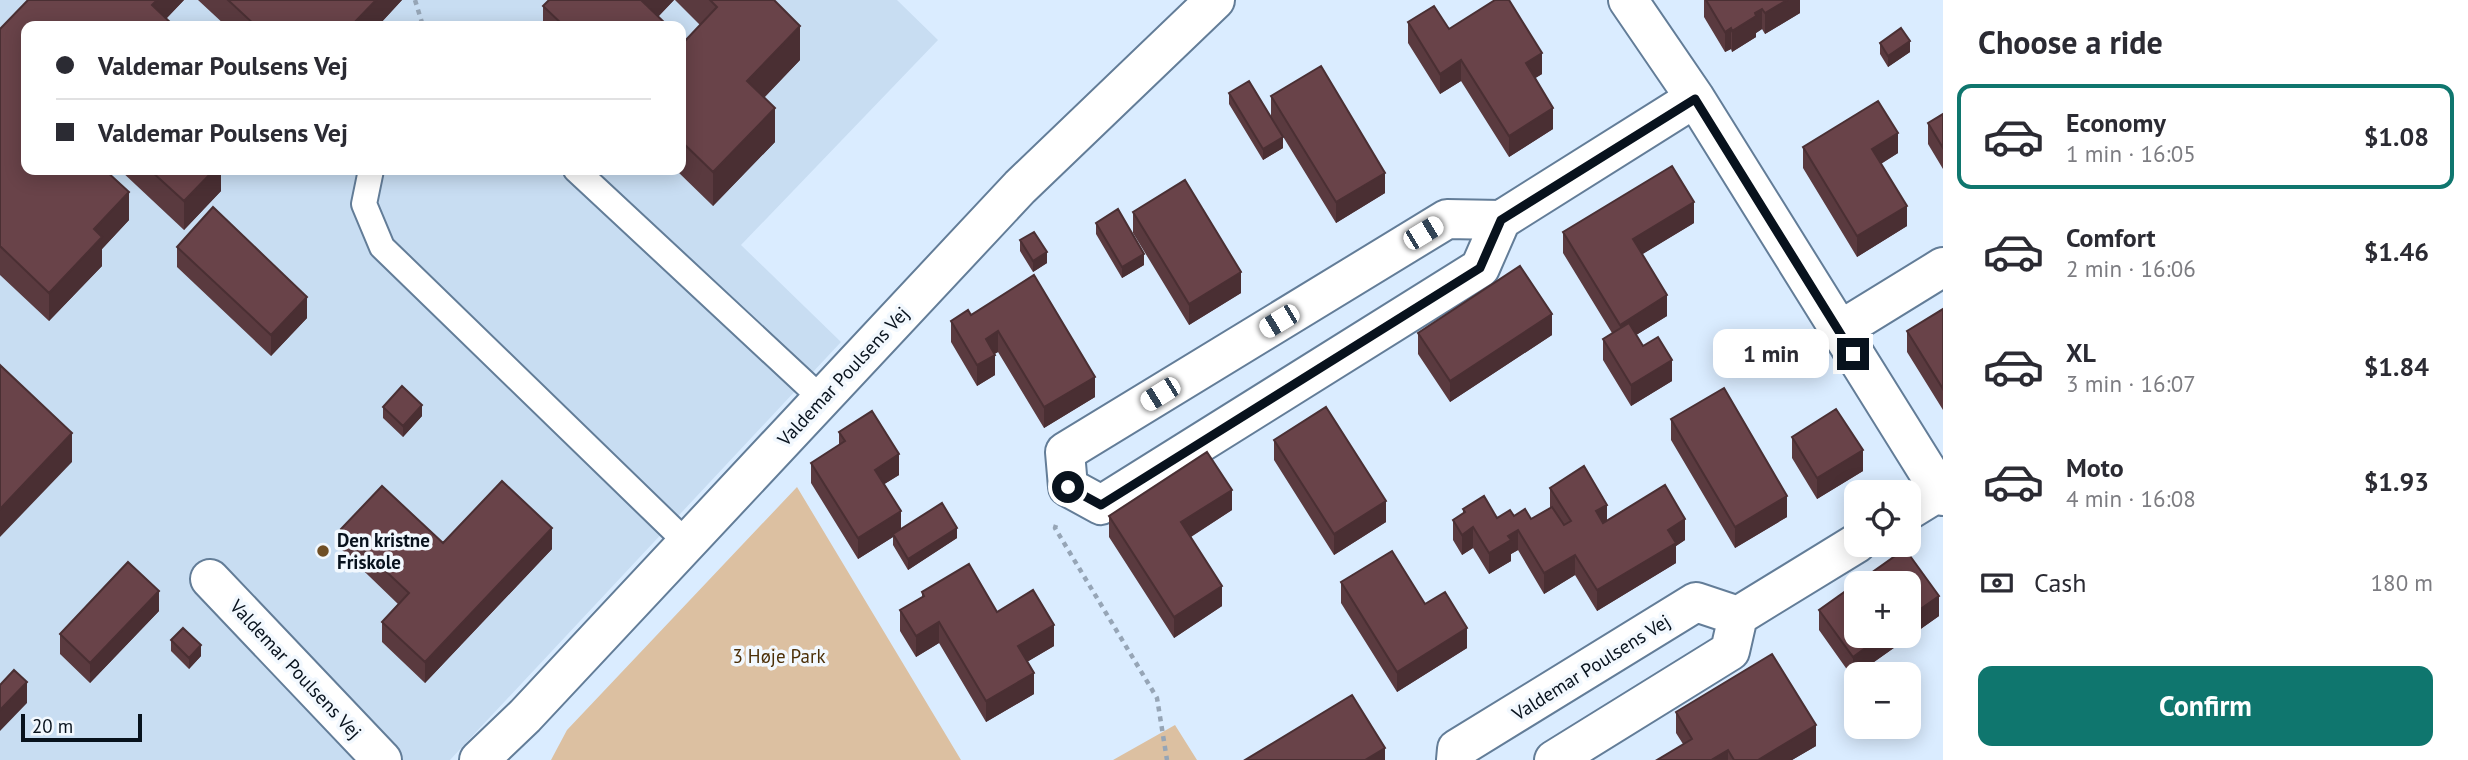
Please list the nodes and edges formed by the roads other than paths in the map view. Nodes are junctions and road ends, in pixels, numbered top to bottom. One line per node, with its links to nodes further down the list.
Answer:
1 (1215, 0): 9 (street, Valdemar Poulsens Vej)
2 (1628, 0): 3 (street)
3 (1695, 99): 6 (street); 8 (street)
4 (370, 175): 11 (lane)
5 (581, 175): 9 (lane)
6 (1501, 220): 6 (street)
7 (1943, 267): 8 (street)
8 (1839, 331): 10 (street)
9 (822, 399): 11 (street, Valdemar Poulsens Vej)
10 (1931, 499)
11 (687, 543): 16 (street, Valdemar Poulsens Vej)
12 (1844, 550): 14 (street)
13 (210, 579): 15 (street, Valdemar Poulsens Vej)
14 (1738, 616): 17 (street, Valdemar Poulsens Vej); 18 (street)
15 (382, 760)
16 (479, 760)
17 (1456, 760)
18 (1554, 760)

